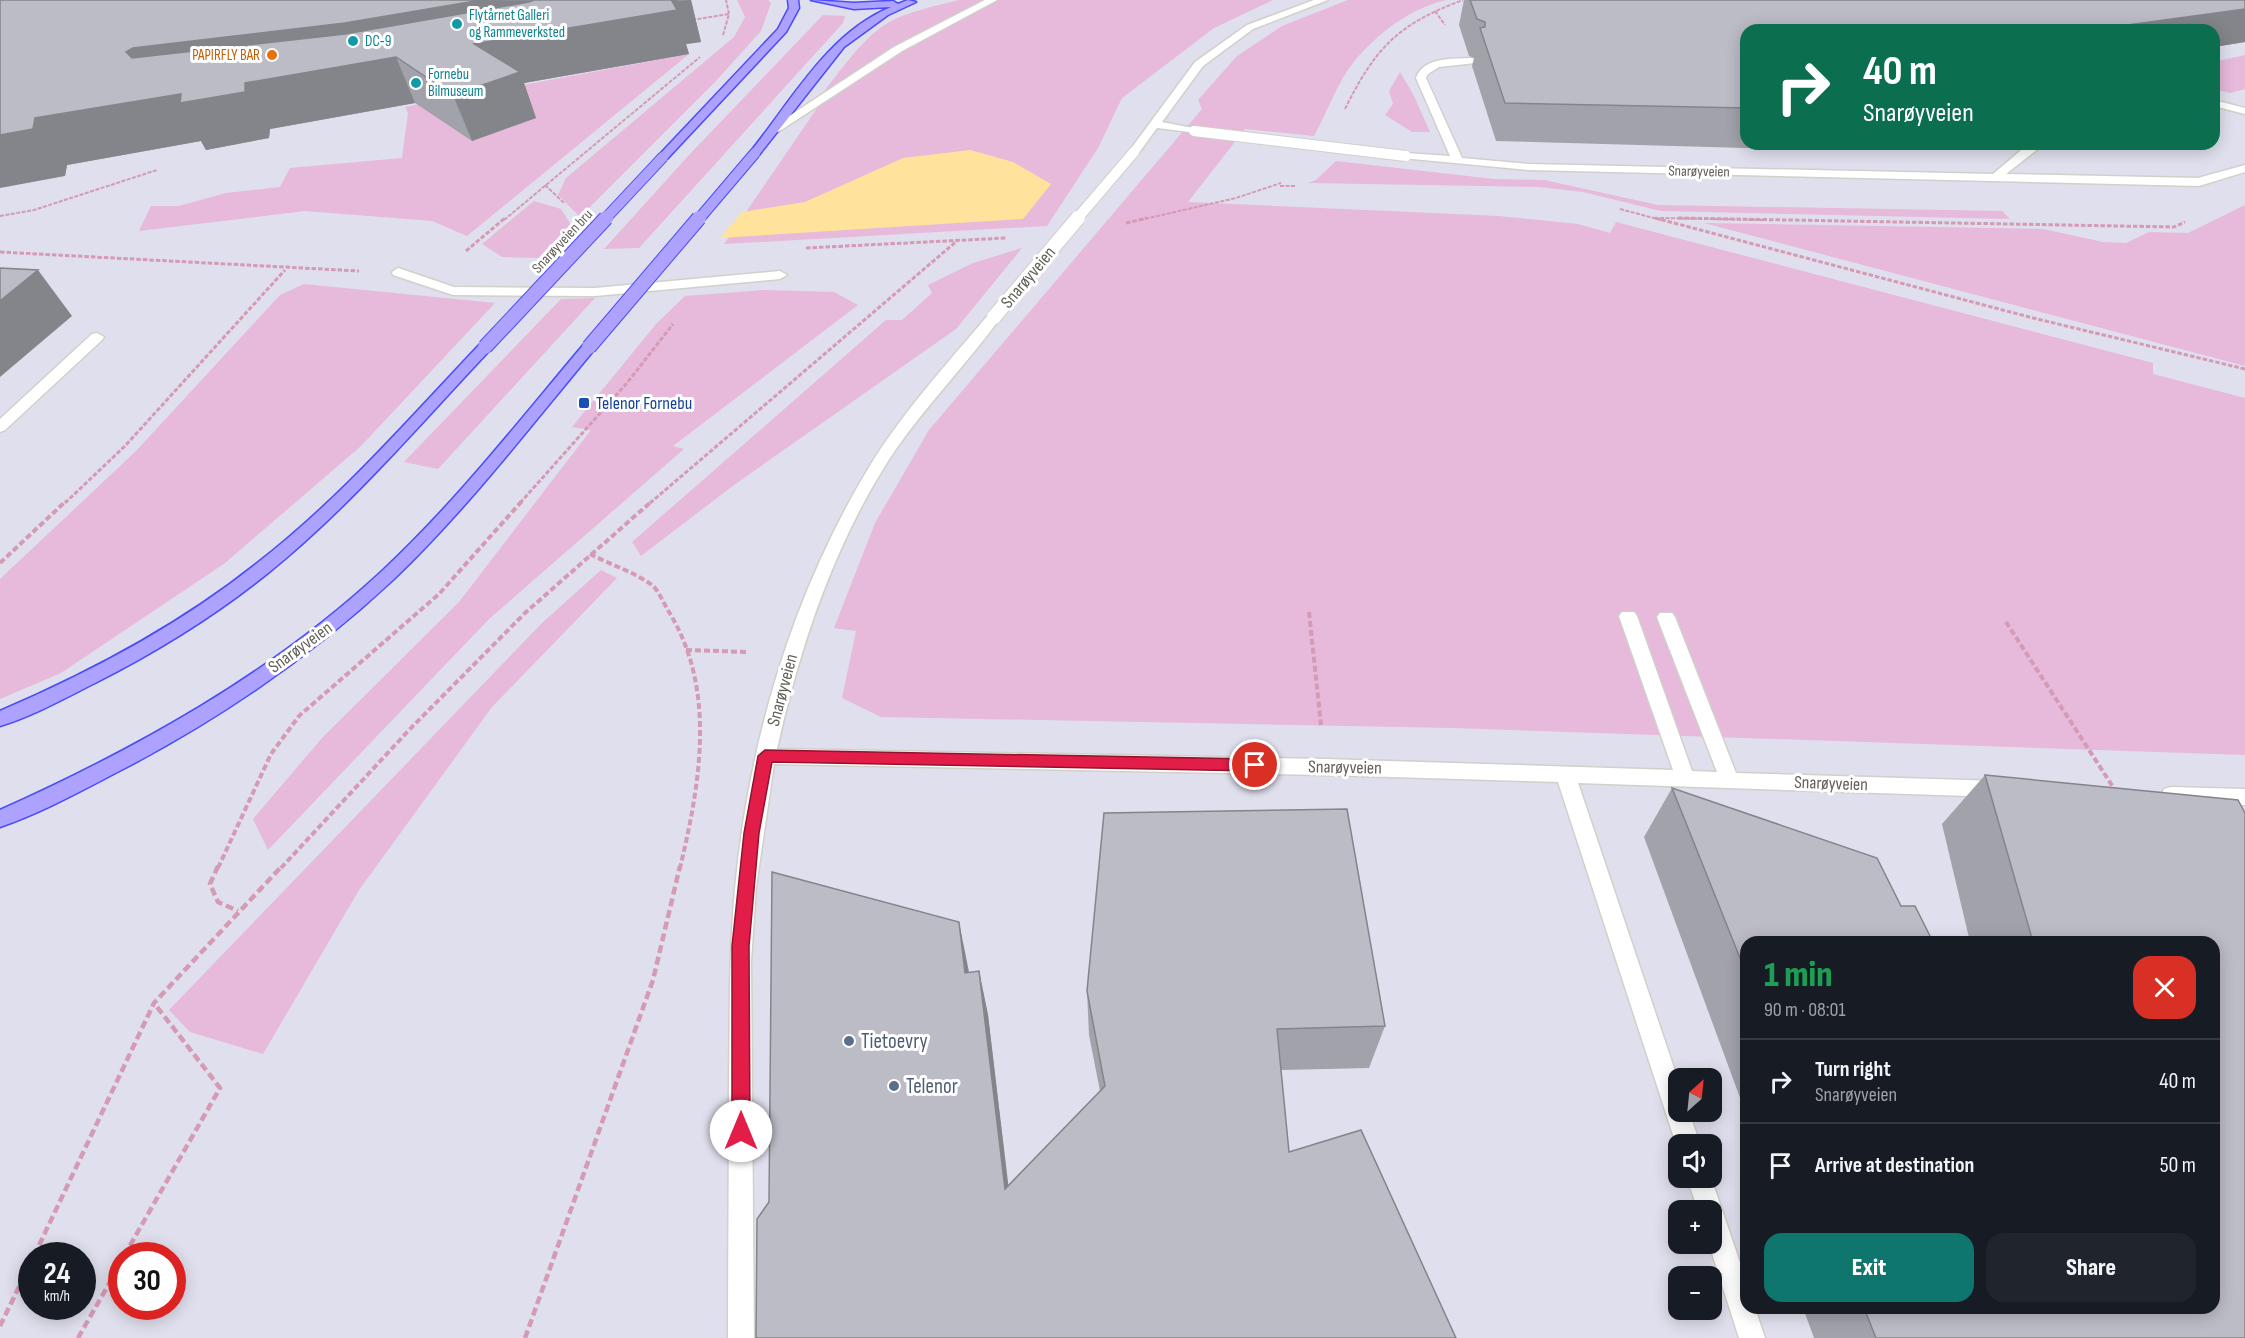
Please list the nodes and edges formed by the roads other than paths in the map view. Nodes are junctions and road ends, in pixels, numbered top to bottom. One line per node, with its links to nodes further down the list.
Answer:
1 (793, 0): 21 (main road, Snarøyveien bru, bridge)
2 (816, 0): 5 (main road)
3 (992, 0): 10 (street)
4 (1323, 0): 9 (street, Snarøyveien)
5 (916, 1): 10 (main road)
6 (1471, 61): 12 (street)
7 (2220, 105): 8 (street)
8 (2245, 111)
9 (1154, 124): 12 (street, Snarøyveien, bridge); 22 (street, Snarøyveien, bridge)
10 (774, 130): 29 (main road, Snarøyveien, bridge)
11 (2028, 150): 14 (street)
12 (1458, 161): 14 (street, Snarøyveien)
13 (2245, 168): 14 (street, Snarøyveien)
14 (1996, 177)
15 (398, 272): 16 (street)
16 (780, 275)
17 (97, 337): 18 (street)
18 (0, 427)
19 (1628, 616): 24 (street)
20 (1666, 617): 25 (street)
21 (0, 719)
22 (765, 756): 23 (street, Snarøyveien); 34 (street)
23 (1565, 774): 24 (street, Snarøyveien); 30 (street)
24 (1685, 778): 25 (street, Snarøyveien)
25 (1729, 779): 26 (street, Snarøyveien)
26 (2022, 790)
27 (2116, 793): 28 (street)
28 (2245, 797)
29 (0, 819)
30 (1685, 1134)
31 (1722, 1246): 32 (street)
32 (1740, 1301)
33 (1744, 1314): 35 (street)
34 (741, 1338)
35 (1752, 1338)

